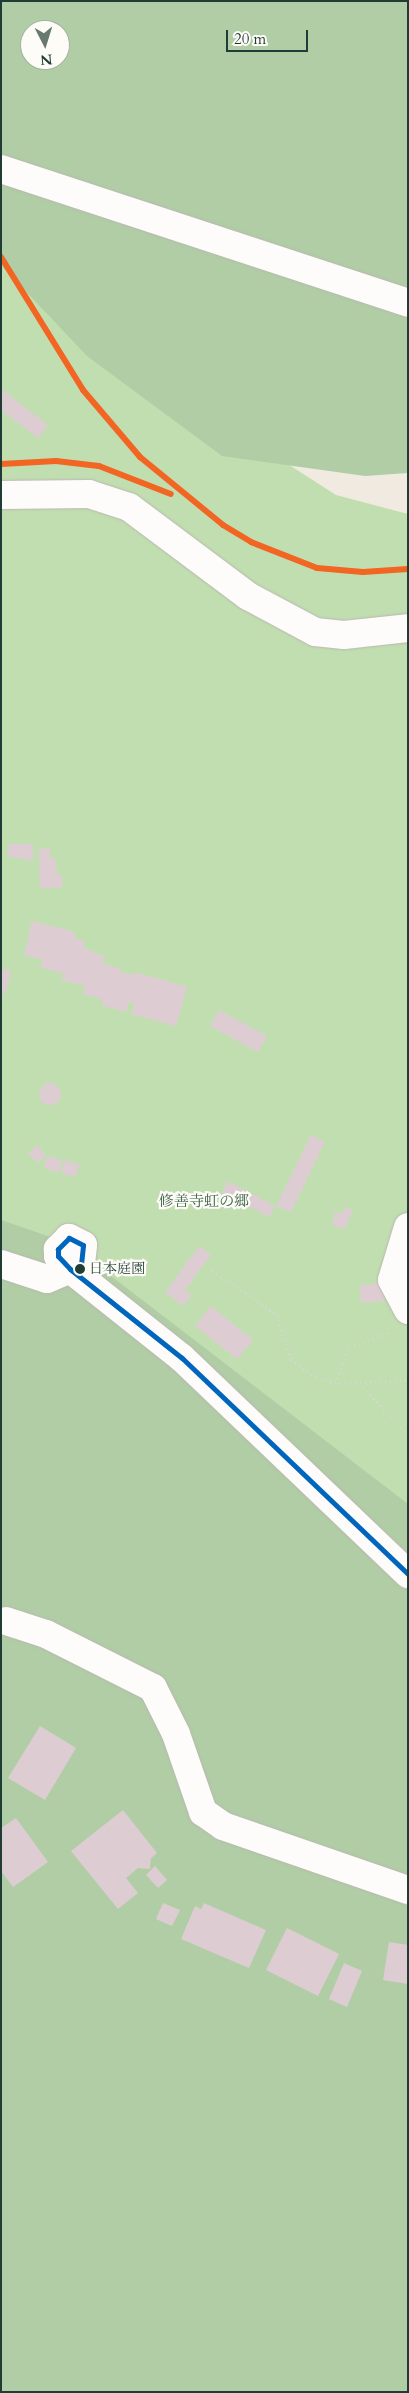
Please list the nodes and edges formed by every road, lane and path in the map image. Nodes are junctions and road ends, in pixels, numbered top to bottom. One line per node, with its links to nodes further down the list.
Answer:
1 (1, 169): 2 (street)
2 (408, 304)
3 (1, 495): 4 (street)
4 (408, 628)
5 (408, 1227): 8 (street)
6 (1, 1264): 13 (street)
7 (212, 1270): 10 (path)
8 (404, 1319): 10 (path)
9 (408, 1380): 11 (path)
10 (335, 1383): 11 (path)
11 (358, 1383): 12 (path)
12 (408, 1434)
13 (408, 1574)
14 (6, 1621): 15 (street)
15 (408, 1890)

